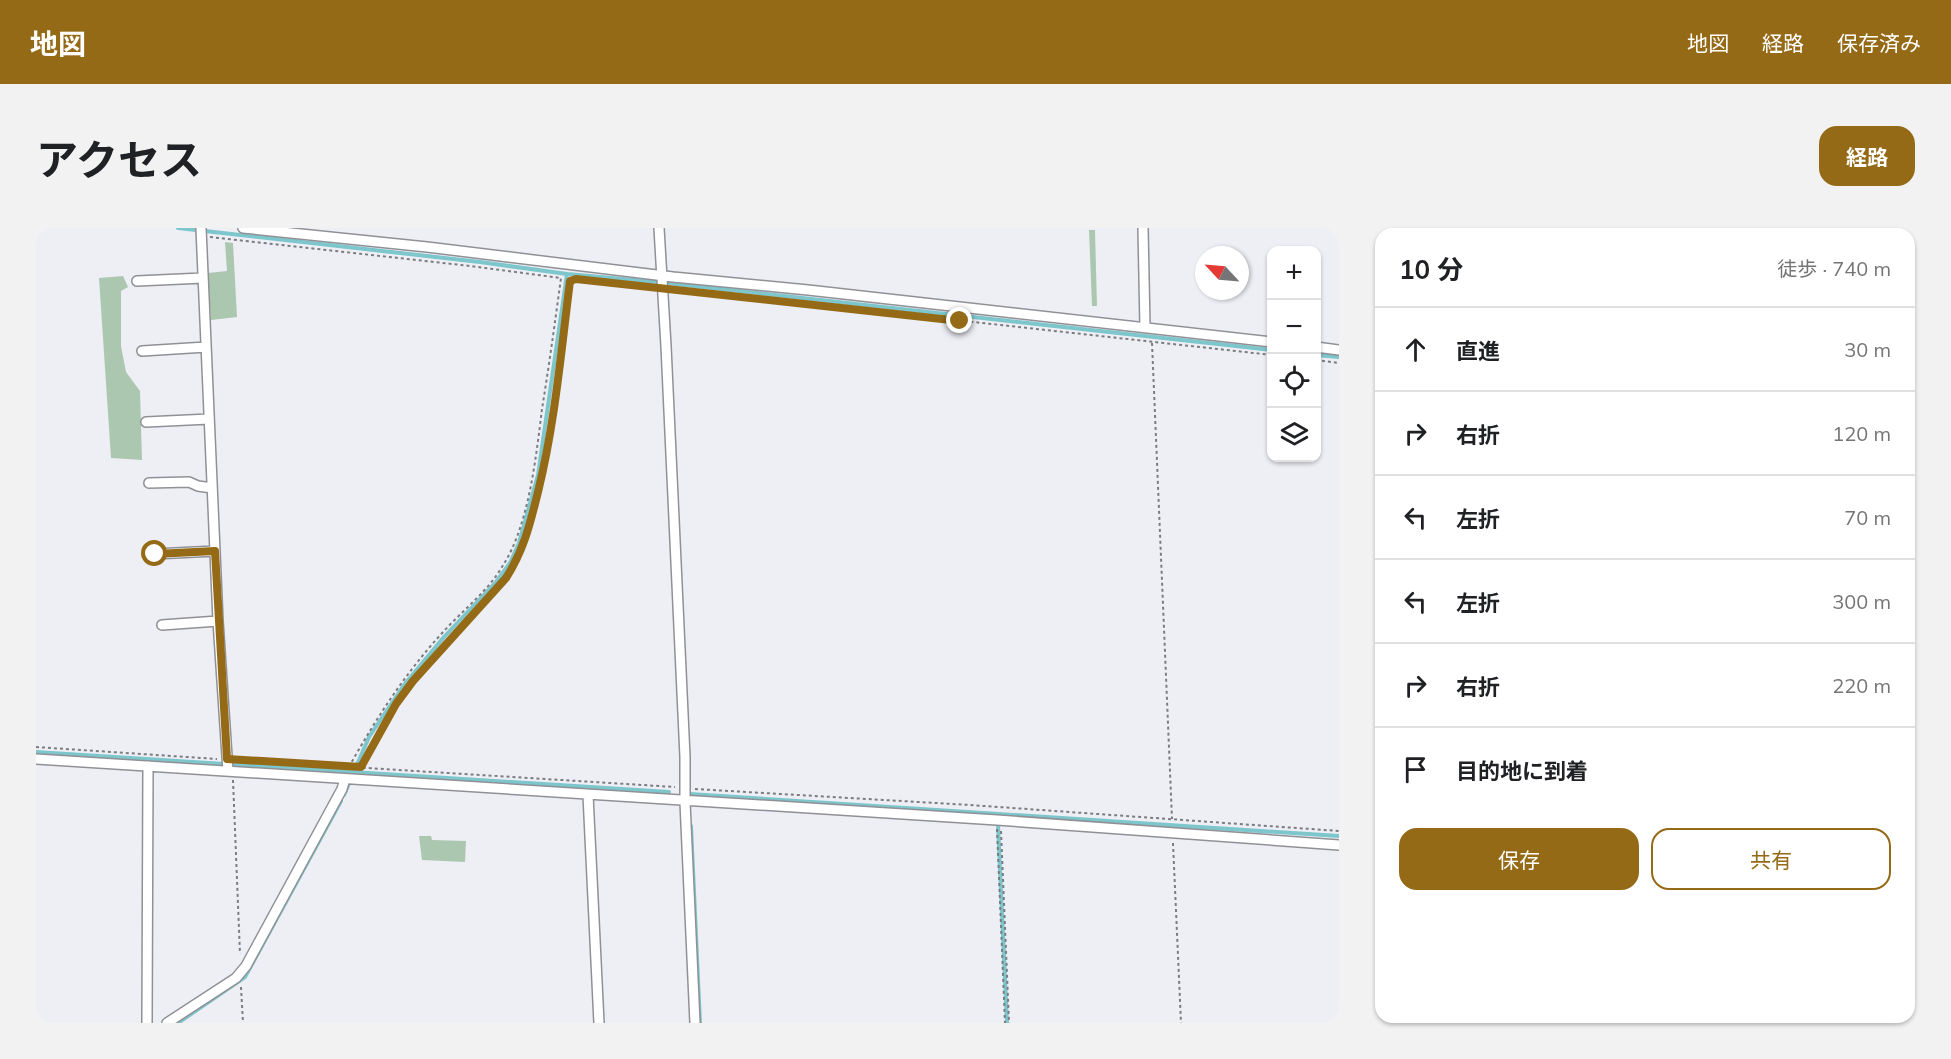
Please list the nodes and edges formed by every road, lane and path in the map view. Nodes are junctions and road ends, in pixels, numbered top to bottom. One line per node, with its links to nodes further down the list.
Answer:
1 (243, 228): 7 (street)
2 (659, 228): 7 (street)
3 (1143, 228): 9 (street)
4 (201, 232): 5 (street); 32 (path)
5 (203, 278): 6 (street); 12 (street)
6 (137, 281)
7 (662, 282): 9 (street); 31 (path); 33 (street)
8 (697, 291): 10 (path)
9 (1146, 327): 11 (street)
10 (1150, 341): 16 (path); 36 (path)
11 (1267, 341)
12 (206, 346): 15 (street); 19 (street)
13 (1321, 348): 14 (street)
14 (1339, 350)
15 (142, 351)
16 (1267, 354)
17 (1321, 361): 18 (path)
18 (1339, 363)
19 (209, 419): 20 (street); 22 (street)
20 (146, 422)
21 (149, 483): 22 (street)
22 (212, 488): 23 (street)
23 (215, 551): 24 (street); 25 (street)
24 (155, 554)
25 (218, 621): 26 (street); 30 (street)
26 (162, 625)
27 (36, 747): 30 (path)
28 (36, 759): 29 (street)
29 (148, 766): 30 (street); 43 (street)
30 (229, 766): 32 (street); 32 (path); 41 (path)
31 (360, 768): 32 (path); 33 (path)
32 (349, 773): 34 (street); 41 (street)
33 (685, 788): 35 (street); 36 (path)
34 (588, 795): 35 (street); 46 (street)
35 (685, 802): 37 (street); 47 (street)
36 (1172, 820): 38 (path)
37 (998, 821): 39 (street); 48 (path)
38 (1339, 831)
39 (1173, 833): 40 (street); 49 (path)
40 (1339, 844)
41 (241, 973): 44 (street)
42 (241, 986): 45 (path)
43 (147, 1023)
44 (167, 1023)
45 (243, 1023)
46 (600, 1023)
47 (695, 1023)
48 (1007, 1023)
49 (1180, 1023)

